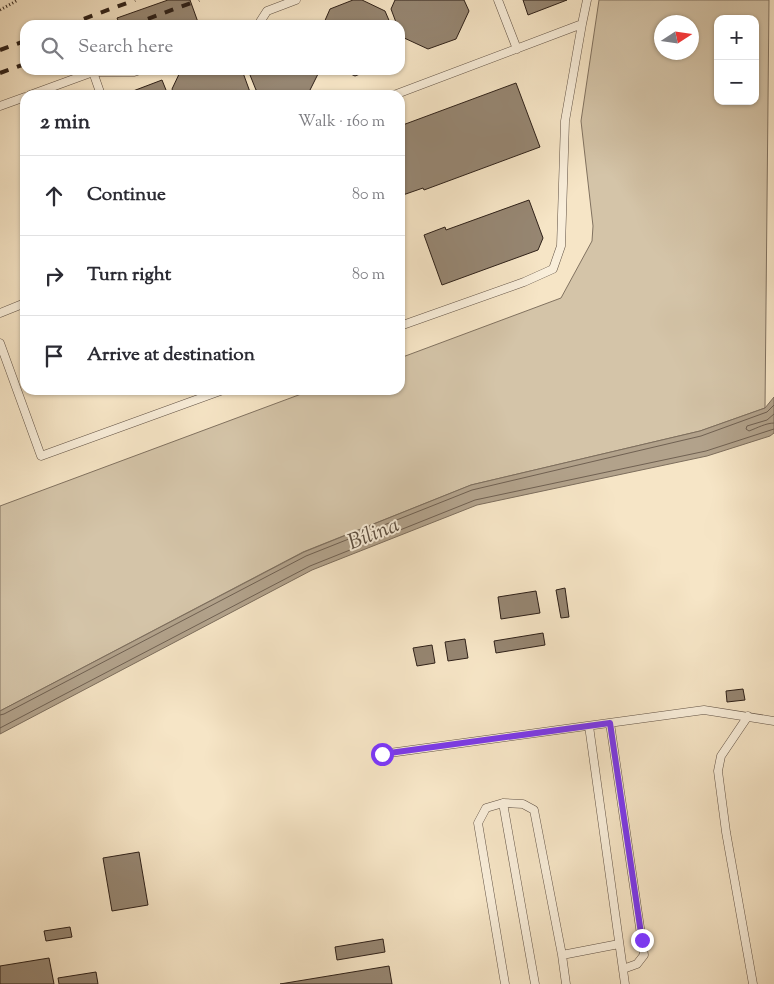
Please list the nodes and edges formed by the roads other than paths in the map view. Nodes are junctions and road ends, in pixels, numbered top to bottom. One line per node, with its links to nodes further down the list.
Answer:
1 (296, 0): 4 (lane)
2 (498, 0): 6 (lane)
3 (586, 0): 5 (lane)
4 (261, 20)
5 (582, 24): 6 (lane); 16 (lane)
6 (517, 49): 11 (lane)
7 (85, 75): 9 (lane)
8 (94, 75): 10 (lane)
9 (44, 90)
10 (99, 90)
11 (405, 91)
12 (20, 99): 13 (lane)
13 (0, 106)
14 (20, 305): 15 (lane)
15 (0, 313)
16 (405, 324)
17 (0, 343): 18 (lane)
18 (209, 395)
19 (748, 716): 20 (lane); 21 (lane); 32 (lane)
20 (774, 721)
21 (610, 723): 22 (lane); 27 (lane)
22 (590, 726): 23 (lane); 25 (lane)
23 (382, 754)
24 (503, 803): 26 (lane); 28 (lane); 29 (lane)
25 (619, 944): 26 (lane); 27 (lane)
26 (562, 955): 30 (lane)
27 (623, 969): 31 (lane)
28 (505, 984)
29 (535, 984)
30 (566, 984)
31 (625, 984)
32 (753, 984)

